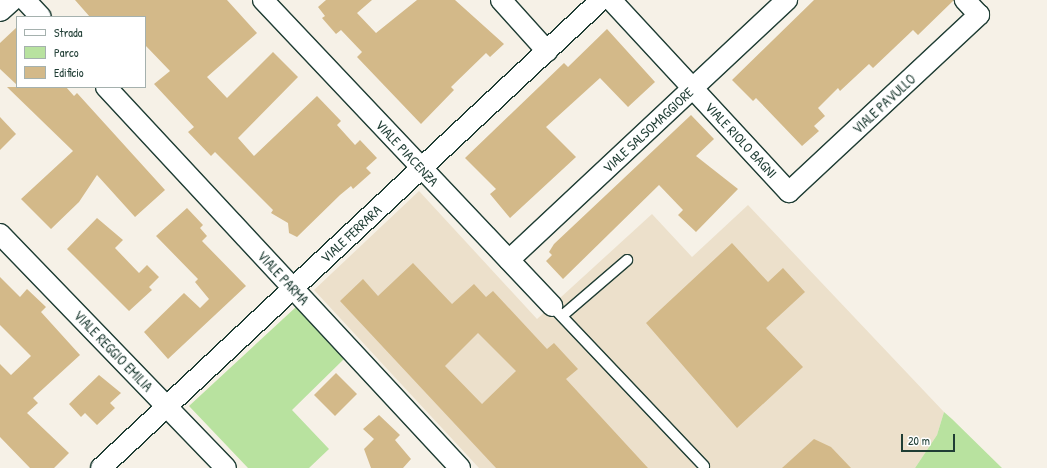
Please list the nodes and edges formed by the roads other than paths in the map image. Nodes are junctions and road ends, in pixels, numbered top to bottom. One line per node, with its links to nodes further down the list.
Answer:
1 (11, 0): 9 (street)
2 (25, 0): 10 (street)
3 (263, 0): 14 (street, VIALE PIACENZA)
4 (501, 0): 11 (street)
5 (601, 0): 11 (street, VIALE FERRARA)
6 (611, 0): 13 (street, VIALE RIOLO BAGNI)
7 (787, 0): 13 (street, VIALE SALSOMAGGIORE)
8 (965, 0): 15 (street, VIALE PAVULLO)
9 (0, 10)
10 (40, 16)
11 (547, 51): 14 (street, VIALE FERRARA)
12 (107, 88): 19 (street, VIALE PARMA)
13 (693, 88): 15 (street, VIALE RIOLO BAGNI); 17 (street, VIALE SALSOMAGGIORE)
14 (422, 168): 17 (street, VIALE PIACENZA); 19 (street, VIALE FERRARA)
15 (789, 192)
16 (0, 234): 21 (street, VIALE REGGIO EMILIA)
17 (509, 260): 20 (street, VIALE PIACENZA)
18 (627, 260): 20 (lane)
19 (293, 288): 21 (street, VIALE FERRARA); 25 (street, VIALE PARMA)
20 (557, 311): 22 (lane)
21 (166, 406): 23 (street, VIALE FERRARA); 24 (street, VIALE REGGIO EMILIA)
22 (704, 466)
23 (100, 468)
24 (226, 468)
25 (460, 468)

